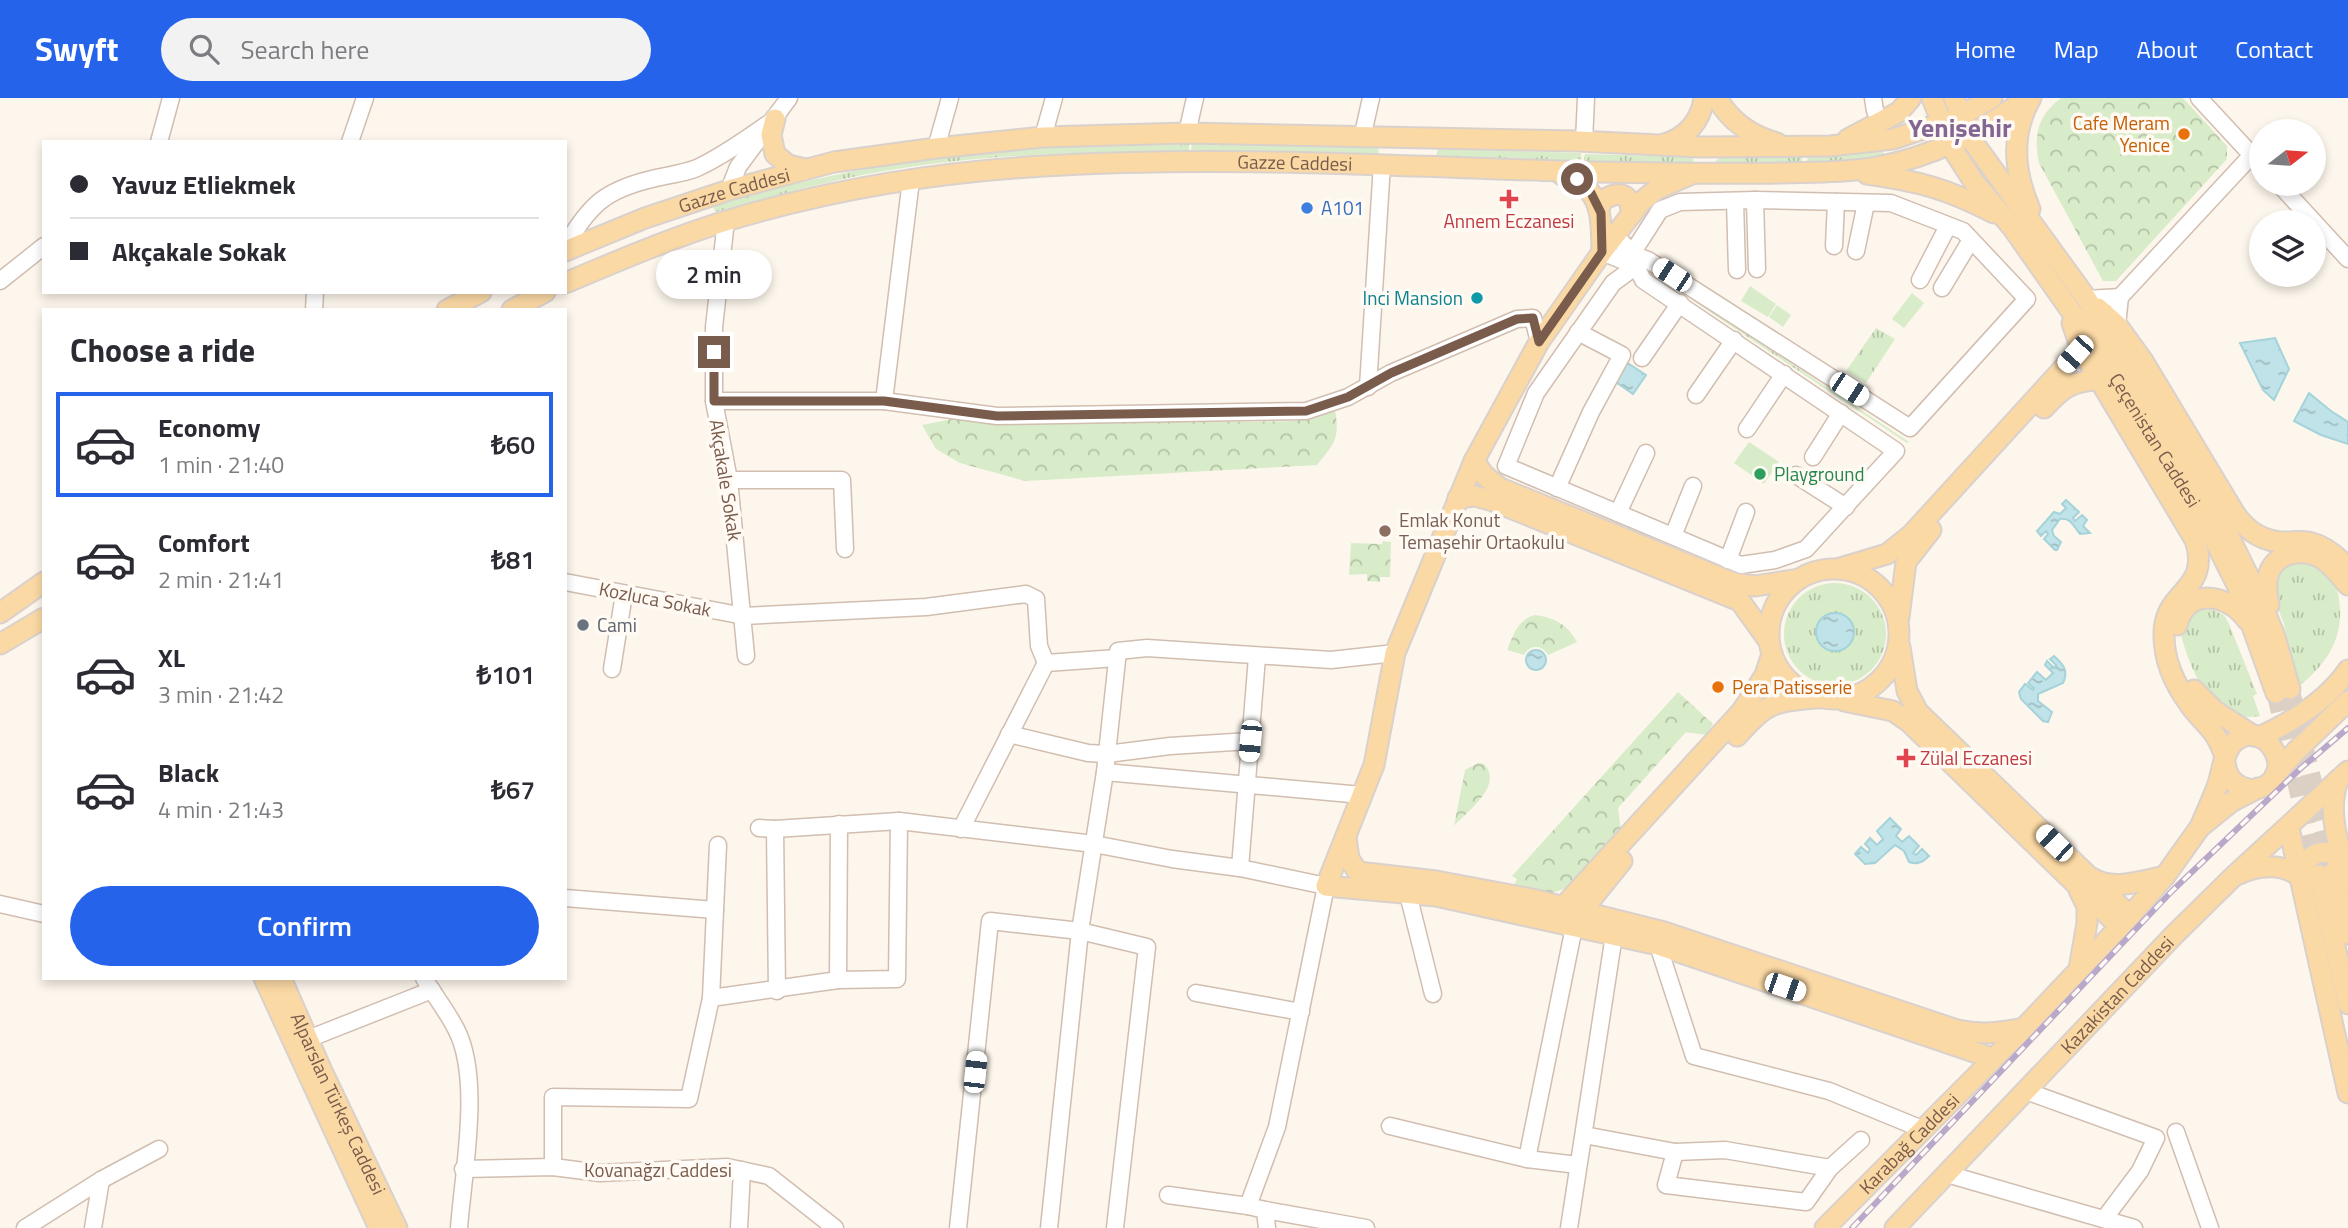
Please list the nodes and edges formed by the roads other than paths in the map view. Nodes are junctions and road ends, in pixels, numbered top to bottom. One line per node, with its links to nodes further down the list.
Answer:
1 (171, 98): 23 (street)
2 (365, 98): 24 (street)
3 (789, 98): 17 (street)
4 (950, 98): 30 (street)
5 (1054, 98): 21 (street)
6 (1195, 98): 19 (street)
7 (1371, 98): 22 (street)
8 (1586, 98): 25 (street)
9 (1704, 98): 27 (main road)
10 (1717, 98): 29 (main road)
11 (1912, 98): 28 (main road)
12 (1932, 98): 18 (main road, Çeçenistan Caddesi)
13 (1992, 98): 16 (main road, Gazze Caddesi)
14 (2028, 98): 20 (main road, Gazze Caddesi); 51 (main road)
15 (2199, 98): 31 (street)
16 (1958, 107): 18 (main road, Gazze Caddesi); 20 (main road, Çeçenistan Caddesi)
17 (775, 119): 34 (main road); 39 (street); 53 (street)
18 (1941, 122): 26 (main road, Çeçenistan Caddesi); 28 (main road, Gazze Caddesi)
19 (1186, 134): 21 (main road, Gazze Caddesi); 22 (main road, Gazze Caddesi)
20 (1970, 134): 26 (main road, Gazze Caddesi); 51 (main road, Çeçenistan Caddesi)
21 (1043, 137): 30 (main road, Gazze Caddesi)
22 (1362, 138): 25 (main road, Gazze Caddesi)
23 (160, 140)
24 (351, 140)
25 (1584, 142): 27 (main road, Gazze Caddesi)
26 (1950, 144): 36 (main road, Gazze Caddesi); 47 (main road, Çeçenistan Caddesi)
27 (1660, 145): 29 (main road, Gazze Caddesi)
28 (1834, 146): 29 (main road, Gazze Caddesi)
29 (1792, 147)
30 (936, 148): 34 (main road, Gazze Caddesi)
31 (2249, 152)
32 (1382, 164): 35 (main road, Gazze Caddesi); 38 (main road, Gazze Caddesi); 83 (street)
33 (2249, 167): 69 (street)
34 (805, 169): 39 (main road, Gazze Caddesi)
35 (1526, 170): 37 (main road, Gazze Caddesi); 45 (main road)
36 (1844, 171): 37 (main road, Gazze Caddesi); 47 (main road)
37 (1692, 174): 46 (main road)
38 (911, 180): 48 (main road, Gazze Caddesi); 86 (street)
39 (729, 191): 56 (main road, Gazze Caddesi)
40 (2290, 196): 60 (street)
41 (1755, 200): 42 (street); 43 (street); 61 (street)
42 (1735, 201): 59 (street); 62 (street)
43 (1836, 202): 44 (street); 54 (street)
44 (1866, 203): 49 (street); 57 (street)
45 (1599, 208): 46 (main road); 58 (main road)
46 (1632, 215): 50 (main road)
47 (2005, 218): 71 (main road, Çeçenistan Caddesi)
48 (726, 221): 65 (main road, Gazze Caddesi); 85 (street, Akçakale Sokak)
49 (1948, 226): 52 (street); 63 (street)
50 (1615, 236): 58 (main road); 59 (street)
51 (2043, 239): 70 (main road, Çeçenistan Caddesi)
52 (1971, 240): 59 (street); 66 (street)
53 (567, 245)
54 (1834, 246)
55 (42, 248): 64 (street)
56 (567, 248)
57 (1856, 251)
58 (1602, 252): 59 (street); 78 (main road)
59 (1634, 259): 72 (street); 76 (street)
60 (2348, 259)
61 (1757, 269)
62 (1737, 270)
63 (1920, 280)
64 (0, 281)
65 (567, 283)
66 (1942, 288)
67 (477, 294): 73 (main road)
68 (541, 294): 74 (main road)
69 (2120, 297): 70 (street); 75 (street)
70 (2087, 299): 75 (main road); 114 (main road, Çeçenistan Caddesi)
71 (2064, 302): 79 (main road); 114 (main road, Çeçenistan Caddesi)
72 (1680, 303): 77 (street); 80 (street)
73 (451, 308)
74 (516, 308)
75 (2118, 325): 103 (main road)
76 (1578, 332): 95 (street); 95 (street)
77 (1734, 340): 81 (street); 84 (street)
78 (1539, 342): 83 (street); 91 (main road)
79 (2081, 349): 82 (main road); 104 (main road)
80 (1642, 358)
81 (1784, 374): 87 (street); 88 (street)
82 (2098, 380): 113 (main road); 133 (main road)
83 (1368, 387): 86 (street)
84 (1696, 395)
85 (714, 401): 86 (street); 93 (street, Akçakale Sokak)
86 (884, 401)
87 (1841, 413): 90 (street); 97 (street)
88 (1747, 429)
89 (1646, 453): 99 (street)
90 (1813, 457)
91 (1474, 461): 96 (main road); 105 (main road)
92 (1796, 475): 97 (street)
93 (729, 481): 101 (street); 111 (street, Akçakale Sokak)
94 (1693, 486): 100 (street)
95 (1557, 488): 99 (street)
96 (1458, 498): 117 (main road); 118 (main road)
97 (1846, 507): 102 (street)
98 (1746, 512): 102 (street)
99 (1618, 513): 100 (street)
100 (1673, 536): 102 (street)
101 (845, 549)
102 (1728, 560)
103 (2348, 568)
104 (1839, 569): 105 (main road); 113 (main road)
105 (1799, 579): 117 (main road)
106 (567, 582): 109 (street, Kozluca Sokak)
107 (42, 583): 110 (main road)
108 (2348, 585): 114 (main road)
109 (624, 594): 111 (street, Kozluca Sokak); 123 (street)
110 (0, 614)
111 (744, 616): 119 (street, Akçakale Sokak); 122 (street, Kozluca Sokak)
112 (41, 621): 116 (main road)
113 (1899, 621): 115 (main road)
114 (2266, 636): 125 (main road, Çeçenistan Caddesi); 130 (main road)
115 (1899, 643): 127 (main road); 150 (main road)
116 (0, 644)
117 (1770, 647): 126 (main road); 163 (main road)
118 (1395, 653): 120 (street); 139 (main road)
119 (746, 656)
120 (1257, 657): 121 (street); 131 (street)
121 (1117, 658): 122 (street); 132 (street)
122 (1046, 663): 129 (street)
123 (612, 669)
124 (2348, 670): 130 (main road)
125 (2283, 691)
126 (1818, 698): 127 (main road); 163 (main road)
127 (1840, 700): 150 (main road)
128 (2348, 701): 135 (main road)
129 (1009, 734): 132 (street); 146 (street)
130 (2256, 736): 133 (main road); 135 (main road)
131 (1250, 741): 132 (street); 137 (street)
132 (1107, 754): 134 (street)
133 (2225, 760): 138 (main road); 144 (main road)
134 (1105, 772): 137 (street); 148 (street)
135 (2274, 776): 138 (main road)
136 (2343, 776): 140 (main road, Kazakistan Caddesi); 141 (main road)
137 (1246, 784): 139 (street); 151 (street)
138 (2259, 788): 144 (main road)
139 (1362, 795): 147 (main road)
140 (2309, 807): 141 (main road); 145 (main road, Kazakistan Caddesi)
141 (2333, 818): 152 (main road)
142 (899, 821): 143 (street); 146 (street); 172 (street)
143 (839, 824): 172 (street); 174 (street)
144 (2200, 827): 153 (main road, Karabağ Caddesi)
145 (2289, 828): 152 (main road); 154 (main road, Kazakistan Caddesi)
146 (961, 829): 148 (street)
147 (1346, 837): 155 (main road); 157 (main road)
148 (1094, 844): 151 (street); 165 (street)
149 (718, 845): 161 (street)
150 (2049, 849): 156 (main road)
151 (1240, 868): 157 (street)
152 (2329, 873): 154 (main road); 166 (main road); 178 (main road); 184 (main road)
153 (2165, 876): 156 (main road); 164 (main road, Karabağ Caddesi)
154 (2234, 876): 183 (main road, Kazakistan Caddesi)
155 (1356, 880): 157 (main road); 158 (main road); 163 (main road)
156 (2082, 880): 164 (main road); 169 (main road)
157 (1326, 886): 179 (street)
158 (1408, 894): 163 (main road); 176 (street)
159 (567, 898): 161 (street)
160 (0, 904): 162 (street)
161 (715, 910): 177 (street)
162 (42, 914)
163 (1573, 915): 167 (main road); 180 (main road); 192 (street)
164 (2125, 922): 169 (main road, Karabağ Caddesi)
165 (1080, 930): 212 (street); 213 (street); 214 (street)
166 (2348, 934)
167 (1614, 935): 168 (main road); 188 (street)
168 (1658, 945): 182 (main road); 186 (street)
169 (2079, 969): 180 (main road, Karabağ Caddesi)
170 (265, 980): 208 (main road, Alparslan Türkeş Caddesi)
171 (282, 980): 181 (main road, Alparslan Türkeş Caddesi)
172 (838, 980): 174 (street)
173 (428, 984): 181 (street); 196 (street)
174 (777, 990): 177 (street)
175 (1196, 993): 179 (street)
176 (1433, 994)
177 (711, 998): 194 (street)
178 (2348, 1004)
179 (1301, 1012): 201 (street)
180 (2024, 1028): 182 (main road, Karabağ Caddesi)
181 (308, 1039): 209 (main road, Alparslan Türkeş Caddesi)
182 (1992, 1058): 186 (main road, Karabağ Caddesi)
183 (2025, 1091): 198 (main road, Kazakistan Caddesi); 203 (street)
184 (2348, 1093)
185 (1390, 1126): 192 (street)
186 (1922, 1129): 218 (main road, Karabağ Caddesi)
187 (2176, 1132): 221 (street)
188 (1584, 1135): 191 (street); 193 (street)
189 (1860, 1140): 195 (street)
190 (159, 1149): 199 (street)
191 (1675, 1152): 195 (street); 195 (street)
192 (1527, 1159): 193 (street)
193 (1578, 1165): 217 (street)
194 (552, 1167): 196 (street, Kovanağzı Caddesi); 197 (street, Kovanağzı Caddesi)
195 (1830, 1168)
196 (463, 1169): 210 (street)
197 (742, 1170): 205 (street, Kovanağzı Caddesi); 211 (street)
198 (1947, 1174): 203 (street); 219 (main road, Kazakistan Caddesi)
199 (101, 1180): 206 (street); 207 (street)
200 (1168, 1195): 201 (street)
201 (1248, 1206): 202 (street)
202 (1265, 1209): 204 (street); 215 (street)
203 (2104, 1219): 220 (street)
204 (1333, 1225): 216 (street)
205 (829, 1226)
206 (25, 1228)
207 (93, 1228)
208 (379, 1228)
209 (397, 1228)
210 (459, 1228)
211 (739, 1228)
212 (958, 1228)
213 (1049, 1228)
214 (1115, 1228)
215 (1267, 1228)
216 (1366, 1228)
217 (1569, 1228)
218 (1825, 1228)
219 (1895, 1228)
220 (2134, 1228)
221 (2210, 1228)

